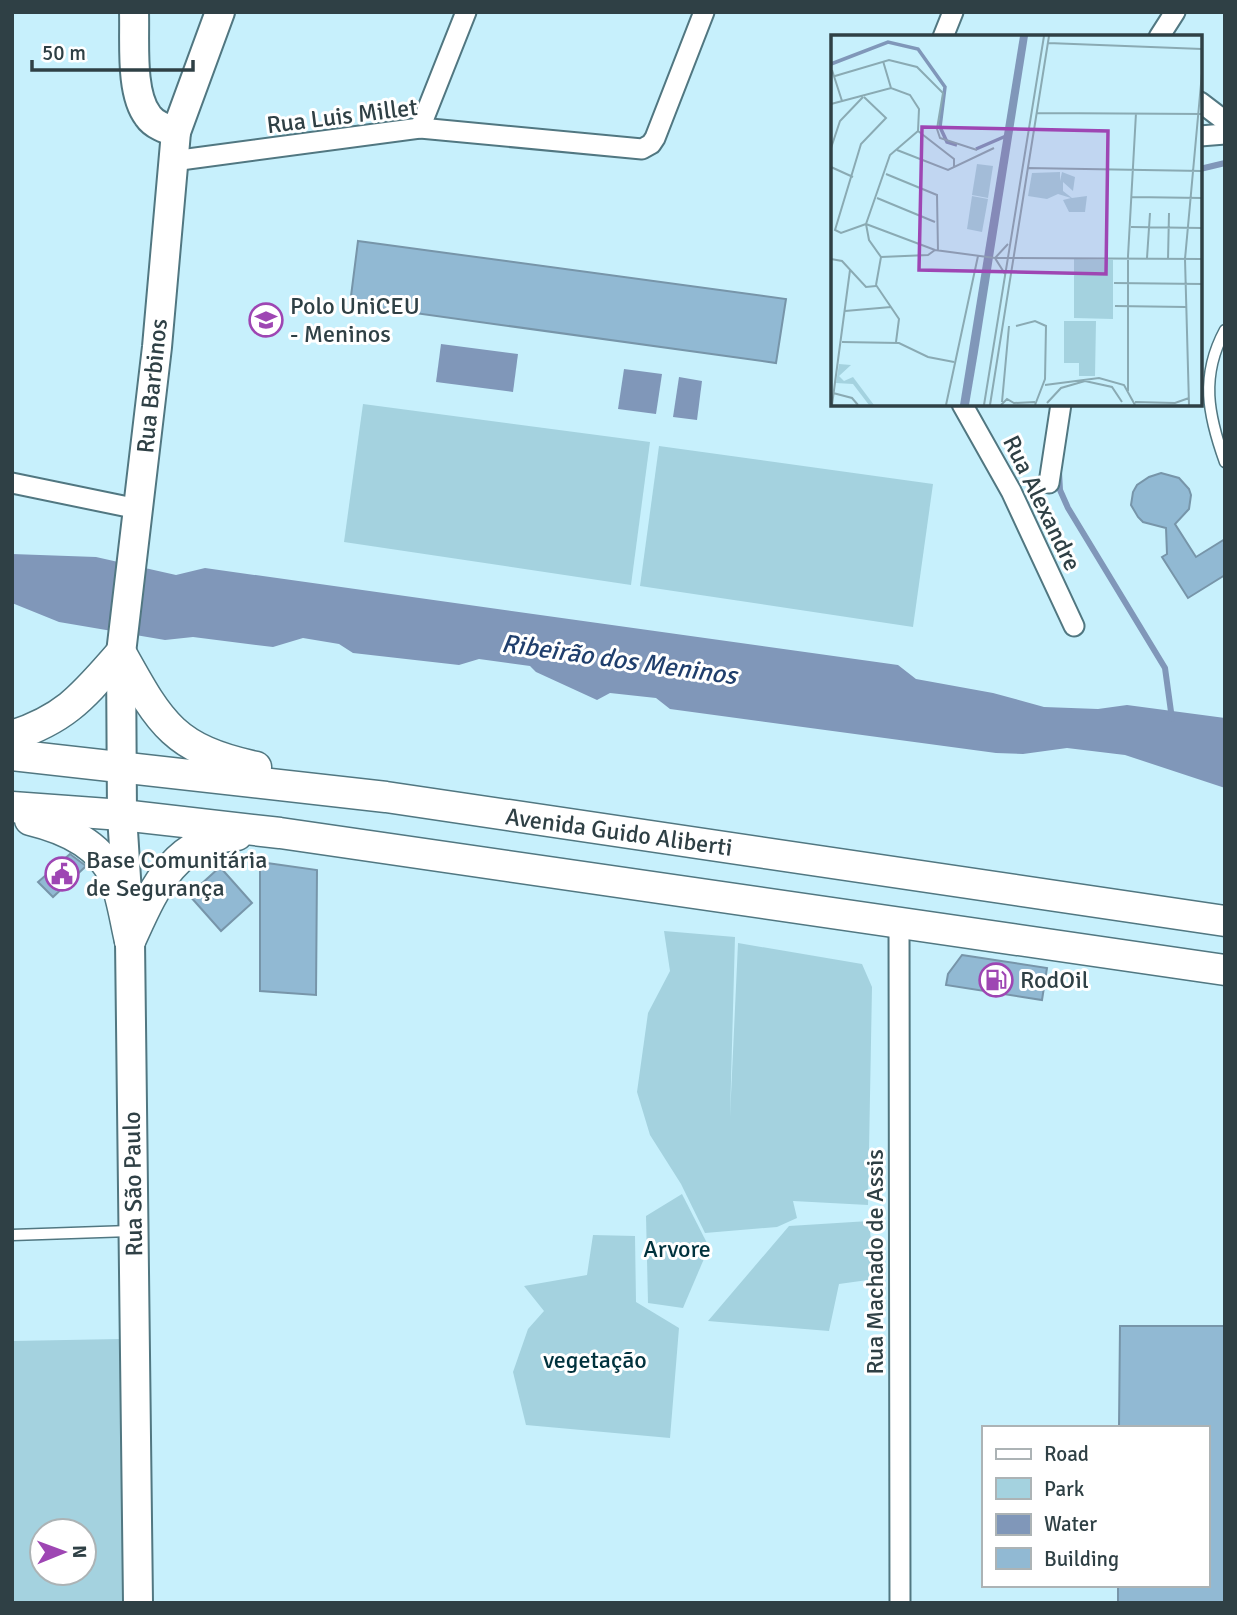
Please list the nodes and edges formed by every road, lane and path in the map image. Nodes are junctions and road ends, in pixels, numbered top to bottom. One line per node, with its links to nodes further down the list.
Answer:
1 (134, 12): 12 (street)
2 (220, 12): 12 (street, Rua Barbinos)
3 (466, 12): 11 (street)
4 (704, 12): 11 (street, Rua Luis Millet)
5 (953, 12): 7 (street)
6 (1175, 12): 8 (street)
7 (944, 35)
8 (1160, 35)
9 (1202, 104): 10 (street)
10 (1225, 121)
11 (420, 128): 15 (street, Rua Luis Millet)
12 (176, 132): 15 (street, Rua Barbinos)
13 (1225, 134): 14 (street)
14 (1202, 136)
15 (173, 161): 22 (street, Rua Barbinos)
16 (1225, 330): 19 (lane)
17 (963, 406): 23 (street, Rua Alexandre)
18 (1061, 406): 21 (street)
19 (1225, 463)
20 (12, 483): 22 (street)
21 (1049, 483)
22 (138, 509): 24 (street, Rua Barbinos)
23 (1074, 626)
24 (121, 647): 25 (main road); 27 (street, Rua Barbinos); 28 (main road)
25 (12, 736)
26 (12, 755): 27 (main road, Avenida Guido Aliberti)
27 (120, 766): 28 (main road, Avenida Guido Aliberti); 31 (street, Rua São Paulo)
28 (386, 797): 32 (main road, Avenida Guido Aliberti)
29 (12, 807): 31 (main road, Avenida Guido Aliberti)
30 (12, 816): 37 (main road)
31 (122, 816): 33 (main road, Avenida Guido Aliberti); 37 (street, Rua São Paulo)
32 (598, 828): 34 (main road); 36 (main road, Avenida Guido Aliberti)
33 (281, 833): 34 (main road, Avenida Guido Aliberti); 37 (main road)
34 (572, 874): 35 (main road, Avenida Guido Aliberti)
35 (899, 921): 38 (main road, Avenida Guido Aliberti); 42 (street, Rua Machado de Assis)
36 (1225, 921)
37 (130, 941): 39 (street, Rua São Paulo)
38 (1225, 970)
39 (134, 1230): 40 (lane); 41 (street, Rua São Paulo)
40 (12, 1235)
41 (138, 1603)
42 (900, 1603)

